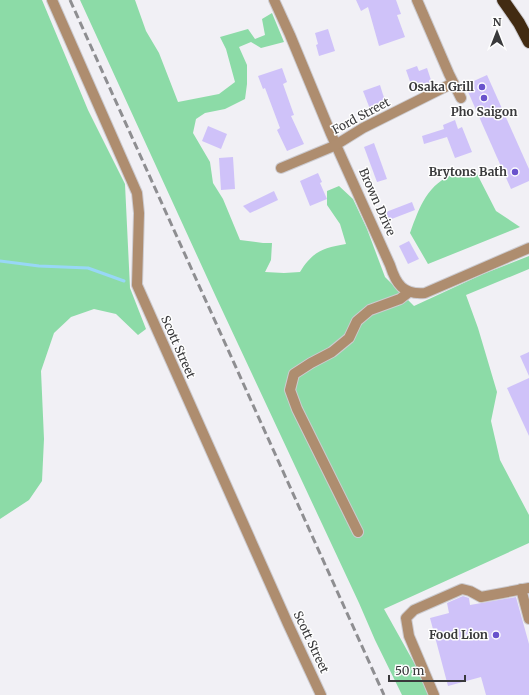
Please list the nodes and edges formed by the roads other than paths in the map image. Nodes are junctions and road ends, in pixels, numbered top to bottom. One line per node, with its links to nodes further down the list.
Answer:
1 (52, 0): 15 (street, Scott Street)
2 (274, 0): 8 (street, Brown Drive)
3 (417, 0): 6 (street)
4 (502, 0): 5 (highway)
5 (529, 42)
6 (453, 83): 7 (street); 8 (street, Ford Street)
7 (460, 98)
8 (336, 144): 9 (street, Ford Street); 11 (street, Brown Drive)
9 (281, 168)
10 (529, 248): 11 (street)
11 (409, 292): 12 (street)
12 (358, 532)
13 (525, 589): 14 (street); 16 (street)
14 (529, 619)
15 (321, 695)
16 (434, 695)

